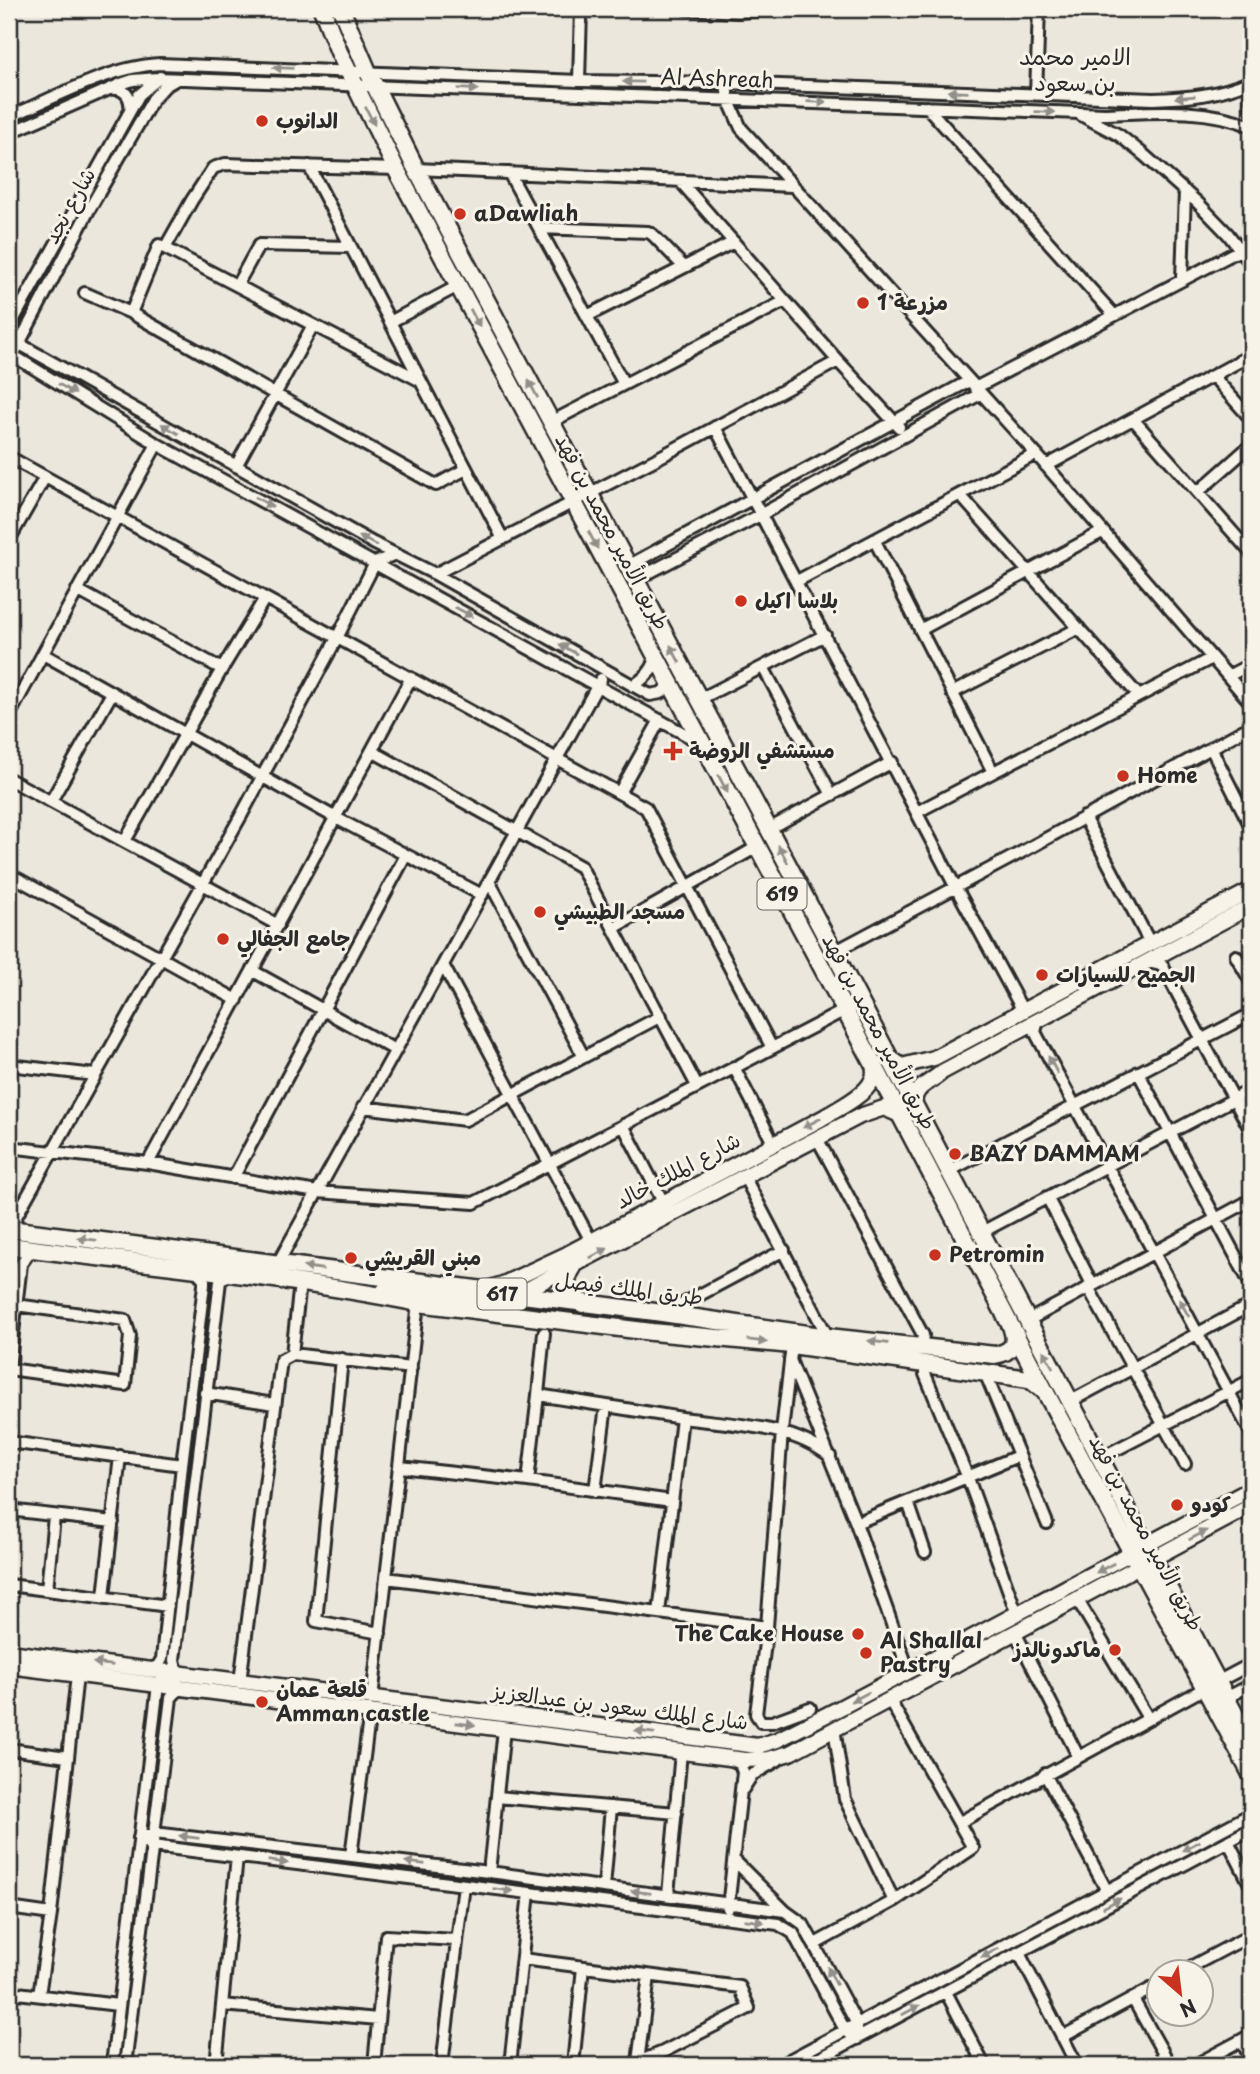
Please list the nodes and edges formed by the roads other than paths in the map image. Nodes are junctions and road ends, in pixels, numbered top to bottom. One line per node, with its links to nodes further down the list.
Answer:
1 (322, 9): 10 (highway, طريق الأمير محمد بن فهد / 619)
2 (341, 9): 12 (highway, طريق الأمير محمد بن فهد / 619)
3 (581, 9): 13 (street)
4 (686, 9): 5 (street)
5 (696, 9): 6 (street)
6 (773, 9)
7 (1039, 9): 17 (street)
8 (194, 65): 9 (street); 10 (street, one-way to 8); 24 (street)
9 (158, 78): 11 (street, Al Ashreah); 16 (street); 23 (street)
10 (351, 78): 11 (street, Al Ashreah); 12 (street, Al Ashreah); 28 (highway, طريق الأمير محمد بن فهد / 619, one-way to 28)
11 (179, 79): 52 (street, شارع نجد)
12 (371, 79): 13 (street); 19 (street, Al Ashreah, one-way to 19); 29 (highway, طريق الأمير محمد بن فهد / 619)
13 (579, 81): 15 (street, one-way to 13)
14 (1251, 81): 17 (street, one-way to 17)
15 (726, 83): 17 (street, one-way to 15); 19 (street)
16 (107, 89): 23 (street); 26 (street)
17 (1036, 94)
18 (1251, 97): 21 (street)
19 (728, 99): 20 (street, Al Ashreah, one-way to 20); 32 (street)
20 (927, 107): 22 (street, Al Ashreah, one-way to 22); 47 (street)
21 (1251, 108)
22 (1078, 113): 25 (street, Al Ashreah); 33 (street)
23 (129, 114): 51 (street)
24 (9, 117)
25 (1251, 126)
26 (9, 133)
27 (309, 166): 28 (street); 36 (street); 37 (street)
28 (396, 169): 43 (highway, طريق الأمير محمد بن فهد / 619)
29 (416, 169): 30 (street); 64 (highway, طريق الأمير محمد بن فهد / 619, one-way to 29)
30 (509, 173): 31 (street); 34 (street)
31 (680, 181): 32 (street); 35 (street)
32 (792, 186): 59 (street)
33 (1185, 191): 38 (street); 41 (street)
34 (539, 228): 40 (street); 48 (street)
35 (734, 242): 40 (street); 45 (street)
36 (351, 247): 42 (street); 49 (street)
37 (165, 248): 42 (street); 46 (street)
38 (1240, 250): 39 (street); 41 (street)
39 (1251, 264)
40 (684, 267): 48 (street)
41 (1182, 279): 47 (street)
42 (237, 285): 50 (street)
43 (458, 286): 49 (street); 79 (highway, طريق الأمير محمد بن فهد / 619, one-way to 79)
44 (85, 293): 46 (street)
45 (785, 301): 55 (street); 58 (street)
46 (131, 313): 60 (street)
47 (1114, 315): 59 (street)
48 (587, 316): 58 (street)
49 (390, 322): 57 (street)
50 (313, 325): 57 (street); 60 (street)
51 (9, 328)
52 (14, 341): 54 (street, شارع نجد); 71 (street, one-way to 52)
53 (1251, 355): 56 (street)
54 (10, 357): 67 (street, one-way to 67)
55 (838, 361): 63 (street); 65 (street)
56 (1213, 376): 61 (street); 62 (street)
57 (421, 381): 73 (street)
58 (624, 384): 64 (street)
59 (974, 388): 63 (street); 66 (street); 69 (street)
60 (275, 394): 71 (street); 73 (street)
61 (1133, 419): 72 (street); 75 (street)
62 (1251, 419)
63 (896, 421): 66 (street); 78 (street)
64 (551, 422): 76 (highway, طريق الأمير محمد بن فهد / 619)
65 (715, 427): 76 (street); 78 (street)
66 (905, 435): 80 (street)
67 (157, 444): 81 (street); 88 (street, one-way to 88)
68 (1251, 445): 75 (street)
69 (1036, 454): 72 (street); 77 (street)
70 (9, 457): 74 (street)
71 (236, 466): 87 (street, one-way to 71)
72 (1046, 466): 82 (street)
73 (466, 469): 83 (street)
74 (45, 477): 81 (street); 84 (street)
75 (1198, 492): 86 (street)
76 (589, 493): 79 (street); 90 (highway, طريق الأمير محمد بن فهد / 619)
77 (960, 495): 85 (street); 89 (street)
78 (753, 498): 80 (street); 90 (street)
79 (572, 502): 83 (street); 101 (highway, طريق الأمير محمد بن فهد / 619, one-way to 101)
80 (762, 514): 90 (street); 92 (street)
81 (117, 517): 93 (street); 94 (street)
82 (1102, 532): 89 (street); 100 (street)
83 (503, 539): 91 (street)
84 (9, 540)
85 (874, 541): 92 (street); 96 (street)
86 (1251, 553)
87 (395, 554): 88 (street); 91 (street)
88 (375, 563): 98 (street); 108 (street, one-way to 108)
89 (1028, 571): 95 (street); 96 (street)
90 (631, 573): 114 (highway, طريق الأمير محمد بن فهد / 619, one-way to 90)
91 (435, 574): 105 (street, one-way to 91)
92 (797, 581): 97 (street)
93 (78, 590): 99 (street); 104 (street)
94 (265, 598): 98 (street); 104 (street)
95 (1079, 628): 112 (street); 113 (street)
96 (920, 630): 112 (street)
97 (825, 635): 103 (street); 124 (street)
98 (337, 638): 107 (street); 126 (street)
99 (43, 654): 111 (street); 116 (street)
100 (1212, 657): 106 (street); 113 (street)
101 (656, 659): 109 (street); 110 (highway, طريق الأمير محمد بن فهد / 619)
102 (1251, 664): 106 (street)
103 (763, 667): 114 (street); 129 (street)
104 (222, 669): 119 (street)
105 (605, 670): 108 (street); 109 (street)
106 (1228, 676): 115 (street)
107 (411, 678): 122 (street); 123 (street)
108 (598, 685): 117 (street); 123 (street)
109 (633, 685): 110 (street)
110 (670, 685): 120 (highway, طريق الأمير محمد بن فهد / 619)
111 (112, 693): 119 (street); 130 (street)
112 (952, 693): 125 (street)
113 (1139, 696): 125 (street)
114 (700, 699): 135 (highway, طريق الأمير محمد بن فهد / 619)
115 (1251, 703)
116 (9, 716)
117 (660, 720): 120 (street); 128 (street)
118 (1251, 726): 121 (street)
119 (185, 734): 126 (street); 137 (street)
120 (701, 743): 138 (highway, طريق الأمير محمد بن فهد / 619, one-way to 138)
121 (1211, 748): 132 (street); 134 (street)
122 (372, 751): 133 (street); 136 (street)
123 (558, 758): 128 (street); 136 (street)
124 (892, 762): 129 (street); 131 (street)
125 (993, 772): 131 (street)
126 (262, 776): 133 (street); 142 (street)
127 (9, 779): 130 (street)
128 (620, 793): 144 (street)
129 (832, 795): 135 (street)
130 (51, 801): 137 (street)
131 (917, 812): 143 (street)
132 (1084, 817): 143 (street); 150 (street)
133 (336, 818): 139 (street); 148 (street)
134 (1251, 827)
135 (769, 829): 151 (highway, طريق الأمير محمد بن فهد / 619, one-way to 135)
136 (518, 830): 141 (street); 149 (street)
137 (125, 841): 142 (street)
138 (757, 847): 144 (street); 161 (highway, طريق الأمير محمد بن فهد / 619)
139 (406, 855): 146 (street); 160 (street)
140 (10, 879): 153 (street)
141 (489, 881): 146 (street); 169 (street)
142 (202, 886): 148 (street); 153 (street)
143 (955, 886): 151 (street); 162 (street)
144 (687, 887): 149 (street); 167 (street)
145 (1251, 890): 150 (main road)
146 (482, 895): 155 (street)
147 (1251, 906): 154 (main road)
148 (278, 925): 156 (street)
149 (614, 928): 164 (street)
150 (1150, 943): 162 (main road)
151 (834, 952): 159 (highway, طريق الأمير محمد بن فهد / 619)
152 (1236, 956): 157 (street)
153 (162, 958): 158 (street); 177 (street)
154 (1148, 962): 165 (main road); 166 (street)
155 (443, 965): 168 (street); 180 (street)
156 (253, 971): 158 (street); 160 (street)
157 (1251, 982)
158 (237, 1000): 195 (street)
159 (861, 1003): 161 (street); 170 (highway, طريق الأمير محمد بن فهد / 619)
160 (324, 1009): 168 (street); 200 (street)
161 (844, 1011): 167 (street); 172 (highway, طريق الأمير محمد بن فهد / 619)
162 (1023, 1011): 171 (main road)
163 (1251, 1014): 166 (street)
164 (661, 1016): 169 (street); 178 (street)
165 (1038, 1020): 175 (main road); 183 (street, one-way to 165)
166 (1202, 1040): 176 (street); 181 (street)
167 (772, 1048): 174 (street)
168 (395, 1050): 185 (street)
169 (584, 1056): 180 (street)
170 (889, 1057): 171 (main road); 184 (highway, طريق الأمير محمد بن فهد / 619)
171 (934, 1058): 175 (main road)
172 (873, 1063): 182 (main road, شارع الملك خالد); 186 (highway, طريق الأمير محمد بن فهد / 619)
173 (9, 1065): 177 (street)
174 (734, 1067): 178 (street); 192 (street)
175 (942, 1072): 184 (main road)
176 (1138, 1072): 183 (street); 190 (street)
177 (95, 1075): 194 (street)
178 (697, 1086): 188 (street)
179 (1251, 1090): 181 (street)
180 (512, 1095): 185 (street); 196 (street)
181 (1234, 1099): 189 (street); 190 (street)
182 (853, 1100): 187 (main road); 192 (main road, شارع الملك خالد, one-way to 192)
183 (1073, 1105): 197 (street); 198 (street)
184 (915, 1106): 198 (highway, طريق الأمير محمد بن فهد / 619)
185 (363, 1107): 201 (street)
186 (900, 1115): 187 (main road, شارع الملك خالد); 231 (highway, طريق الأمير محمد بن فهد / 619)
187 (860, 1116): 191 (main road, شارع الملك خالد)
188 (623, 1125): 196 (street); 204 (street)
189 (1251, 1131)
190 (1170, 1133): 197 (street); 205 (street)
191 (817, 1138): 199 (main road, شارع الملك خالد); 238 (street)
192 (774, 1143): 204 (main road, شارع الملك خالد)
193 (9, 1147): 194 (street)
194 (51, 1152): 195 (street); 206 (street)
195 (148, 1163): 200 (street)
196 (548, 1164): 201 (street); 208 (street)
197 (1107, 1166): 202 (street); 212 (street)
198 (948, 1171): 207 (highway, طريق الأمير محمد بن فهد / 619)
199 (744, 1176): 211 (street); 214 (main road, شارع الملك خالد, one-way to 199)
200 (233, 1178): 201 (street)
201 (317, 1192): 213 (street)
202 (1047, 1198): 207 (street); 219 (street)
203 (1251, 1200): 205 (street)
204 (663, 1202): 208 (main road, شارع الملك خالد)
205 (1215, 1218): 212 (street); 218 (street)
206 (9, 1229): 213 (highway, طريق الملك فيصل / 617, one-way to 206)
207 (982, 1232): 231 (highway, طريق الأمير محمد بن فهد / 619)
208 (586, 1244): 221 (main road, شارع الملك خالد); 222 (main road)
209 (9, 1246): 210 (highway, طريق الملك فيصل / 617)
210 (38, 1250): 215 (highway, طريق الملك فيصل / 617); 226 (street)
211 (784, 1250): 230 (street); 234 (street)
212 (1153, 1251): 219 (street); 232 (street, one-way to 212)
213 (278, 1263): 221 (highway, طريق الملك فيصل / 617, one-way to 213)
214 (573, 1267): 222 (main road, شارع الملك خالد); 225 (highway)
215 (194, 1268): 216 (highway, طريق الملك فيصل / 617); 228 (street)
216 (230, 1273): 217 (highway, طريق الملك فيصل / 617); 229 (street)
217 (300, 1283): 220 (highway, طريق الملك فيصل / 617); 237 (street)
218 (1251, 1285)
219 (1090, 1286): 231 (street); 243 (street)
220 (348, 1289): 223 (main road); 224 (highway, طريق الملك فيصل / 617)
221 (478, 1290): 223 (highway, طريق الملك فيصل / 617)
222 (542, 1291): 223 (highway, طريق الملك فيصل / 617); 225 (highway, طريق الملك فيصل / 617); 235 (highway)
223 (516, 1296)
224 (418, 1303): 235 (highway, طريق الملك فيصل / 617); 242 (street)
225 (583, 1304): 230 (highway, طريق الملك فيصل / 617)
226 (16, 1305): 241 (street); 241 (street)
227 (1251, 1305): 232 (street)
228 (201, 1312): 229 (street); 263 (street)
229 (216, 1314): 247 (street)
230 (676, 1315): 234 (highway, طريق الملك فيصل / 617)
231 (1019, 1323): 239 (highway); 248 (highway, طريق الأمير محمد بن فهد / 619); 250 (highway, طريق الأمير محمد بن فهد / 619, one-way to 231)
232 (1198, 1333): 243 (street); 246 (street)
233 (544, 1334): 249 (street)
234 (828, 1337): 238 (highway, طريق الملك فيصل / 617, one-way to 234)
235 (728, 1338): 236 (highway, طريق الملك فيصل / 617, one-way to 236)
236 (791, 1353): 238 (highway, طريق الملك فيصل / 617); 255 (street); 259 (street)
237 (292, 1354): 240 (street); 251 (street)
238 (923, 1355): 239 (highway, طريق الملك فيصل / 617); 244 (highway, طريق الملك فيصل / 617); 265 (street)
239 (995, 1355): 244 (highway)
240 (342, 1359): 242 (street); 289 (street)
241 (9, 1368)
242 (411, 1368): 264 (street)
243 (1133, 1368): 250 (street); 254 (street)
244 (989, 1376): 248 (highway, طريق الملك فيصل); 260 (street)
245 (1251, 1380): 246 (street)
246 (1230, 1391): 254 (street); 256 (street)
247 (205, 1393): 251 (street); 291 (street)
248 (1046, 1393): 278 (highway, طريق الأمير محمد بن فهد / 619)
249 (538, 1395): 252 (street); 266 (street)
250 (1071, 1401): 261 (highway, طريق الأمير محمد بن فهد / 619)
251 (275, 1404): 300 (street)
252 (606, 1406): 253 (street); 268 (street)
253 (682, 1418): 255 (street); 269 (street)
254 (1164, 1425): 261 (street); 262 (street)
255 (782, 1432): 259 (street); 287 (street)
256 (1251, 1433)
257 (9, 1442): 258 (street)
258 (120, 1456): 263 (street); 274 (street)
259 (830, 1456): 275 (street)
260 (1018, 1456): 265 (street); 276 (street)
261 (1100, 1458): 278 (highway, طريق الأمير محمد بن فهد / 619)
262 (1185, 1464)
263 (182, 1465): 284 (street)
264 (400, 1467): 266 (street); 279 (street)
265 (968, 1478): 270 (street); 286 (street)
266 (528, 1481): 268 (street)
267 (1251, 1489): 278 (main road, شارع الملك سعود بن عبدالعزيز)
268 (595, 1490): 269 (street)
269 (672, 1501): 285 (street)
270 (908, 1502): 275 (street); 277 (street)
271 (1251, 1506): 278 (main road, شارع الملك سعود بن عبدالعزيز, one-way to 271)
272 (9, 1510): 273 (street)
273 (54, 1516): 274 (street); 281 (street)
274 (113, 1522): 282 (street)
275 (856, 1522): 296 (street)
276 (1047, 1523)
277 (925, 1552)
278 (1144, 1556): 283 (main road, شارع الملك سعود بن عبدالعزيز); 286 (main road, شارع الملك سعود بن عبدالعزيز, one-way to 286); 302 (highway, طريق الأمير محمد بن فهد / 619)
279 (386, 1578): 285 (street); 289 (street)
280 (9, 1585): 281 (street)
281 (47, 1590): 282 (street)
282 (104, 1597): 284 (street)
283 (1077, 1599): 288 (main road, شارع الملك سعود بن عبدالعزيز); 308 (street)
284 (168, 1606): 290 (street)
285 (659, 1613): 287 (street)
286 (1017, 1614): 296 (main road, شارع الملك سعود بن عبدالعزيز); 298 (main road)
287 (767, 1626): 307 (street)
288 (1015, 1632): 298 (main road, شارع الملك سعود بن عبدالعزيز); 318 (street)
289 (380, 1633): 306 (street)
290 (165, 1637): 291 (street); 295 (street)
291 (177, 1640): 299 (street)
292 (9, 1652): 295 (main road, شارع الملك سعود بن عبدالعزيز, one-way to 292)
293 (1251, 1664): 302 (street)
294 (9, 1666): 297 (main road, شارع الملك سعود بن عبدالعزيز)
295 (150, 1669): 299 (main road, شارع الملك سعود بن عبدالعزيز)
296 (909, 1672): 309 (main road, شارع الملك سعود بن عبدالعزيز, one-way to 309)
297 (78, 1675): 301 (main road, شارع الملك سعود بن عبدالعزيز); 317 (street)
298 (933, 1675): 304 (main road, شارع الملك سعود بن عبدالعزيز)
299 (183, 1681): 300 (main road, شارع الملك سعود بن عبدالعزيز); 301 (main road, شارع الملك سعود بن عبدالعزيز); 306 (main road, شارع الملك سعود بن عبدالعزيز); 329 (street)
300 (233, 1681): 301 (street); 306 (main road, شارع الملك سعود بن عبدالعزيز)
301 (158, 1685): 330 (street)
302 (1211, 1685): 305 (highway, طريق الأمير محمد بن فهد / 619); 308 (street); 321 (highway, طريق الأمير محمد بن فهد / 619)
303 (1251, 1685): 305 (street)
304 (888, 1699): 310 (main road, شارع الملك سعود بن عبدالعزيز); 327 (street)
305 (1226, 1699): 313 (highway, طريق الأمير محمد بن فهد / 619)
306 (371, 1704): 309 (main road, شارع الملك سعود بن عبدالعزيز); 311 (main road, شارع الملك سعود بن عبدالعزيز, one-way to 311); 333 (street)
307 (810, 1708)
308 (1148, 1718): 318 (street)
309 (602, 1726): 312 (main road)
310 (834, 1728): 316 (main road, شارع الملك سعود بن عبدالعزيز); 343 (street)
311 (504, 1729): 312 (main road, شارع الملك سعود بن عبدالعزيز); 323 (street)
312 (528, 1732): 315 (main road, شارع الملك سعود بن عبدالعزيز)
313 (1251, 1745)
314 (9, 1749): 317 (street)
315 (681, 1752): 319 (main road, شارع الملك سعود بن عبدالعزيز); 325 (street)
316 (789, 1752): 319 (main road, شارع الملك سعود بن عبدالعزيز); 322 (street)
317 (67, 1756): 347 (street)
318 (1078, 1756): 320 (street)
319 (731, 1759): 322 (street)
320 (1045, 1774): 327 (street); 340 (street)
321 (1251, 1774)
322 (742, 1791): 335 (street)
323 (497, 1797): 324 (street); 336 (street)
324 (611, 1807): 325 (street); 339 (street)
325 (676, 1813): 342 (street)
326 (1251, 1814): 340 (street, one-way to 340)
327 (960, 1822): 343 (street)
328 (1251, 1829): 331 (street)
329 (154, 1833): 330 (street); 332 (street); 333 (street, one-way to 329)
330 (139, 1838): 332 (street); 363 (street)
331 (1228, 1841): 338 (street); 352 (street, one-way to 331)
332 (152, 1846): 334 (street); 373 (street)
333 (351, 1856): 336 (street, one-way to 333)
334 (237, 1857): 337 (street, one-way to 337); 362 (street)
335 (734, 1860): 344 (street); 346 (street)
336 (489, 1872): 339 (street)
337 (464, 1885): 341 (street, one-way to 341); 350 (street)
338 (1251, 1886)
339 (604, 1887): 342 (street, one-way to 339)
340 (1107, 1891): 365 (street, one-way to 365)
341 (529, 1894): 348 (street); 354 (street)
342 (668, 1895): 344 (street)
343 (894, 1901): 351 (street)
344 (729, 1903): 346 (street); 348 (street)
345 (9, 1908): 347 (street)
346 (785, 1911): 351 (street)
347 (51, 1914): 360 (street)
348 (727, 1918): 366 (street, one-way to 366)
349 (1251, 1935): 353 (street)
350 (457, 1940): 364 (street); 376 (street)
351 (815, 1944): 365 (street, one-way to 351)
352 (1019, 1953): 358 (street); 367 (street)
353 (1207, 1958)
354 (522, 1959): 355 (street); 377 (street)
355 (583, 1967): 356 (street); 378 (street)
356 (649, 1976): 371 (street); 371 (street)
357 (9, 1992): 360 (street)
358 (946, 1992): 369 (street, one-way to 358); 381 (street)
359 (1144, 1992): 361 (street)
360 (39, 1995): 363 (street)
361 (1133, 1998): 367 (street); 383 (street)
362 (222, 2005): 364 (street); 374 (street)
363 (118, 2006): 372 (street)
364 (378, 2019): 375 (street)
365 (857, 2024): 366 (street); 369 (street)
366 (845, 2030): 369 (street); 379 (street)
367 (1062, 2037): 382 (street)
368 (1247, 2038): 370 (street); 384 (street)
369 (857, 2039): 380 (street)
370 (1251, 2060)
371 (634, 2064)
372 (112, 2065)
373 (125, 2065)
374 (216, 2065)
375 (374, 2065)
376 (442, 2065)
377 (510, 2065)
378 (573, 2065)
379 (780, 2065)
380 (807, 2065)
381 (984, 2065)
382 (1077, 2065)
383 (1170, 2065)
384 (1195, 2065)

